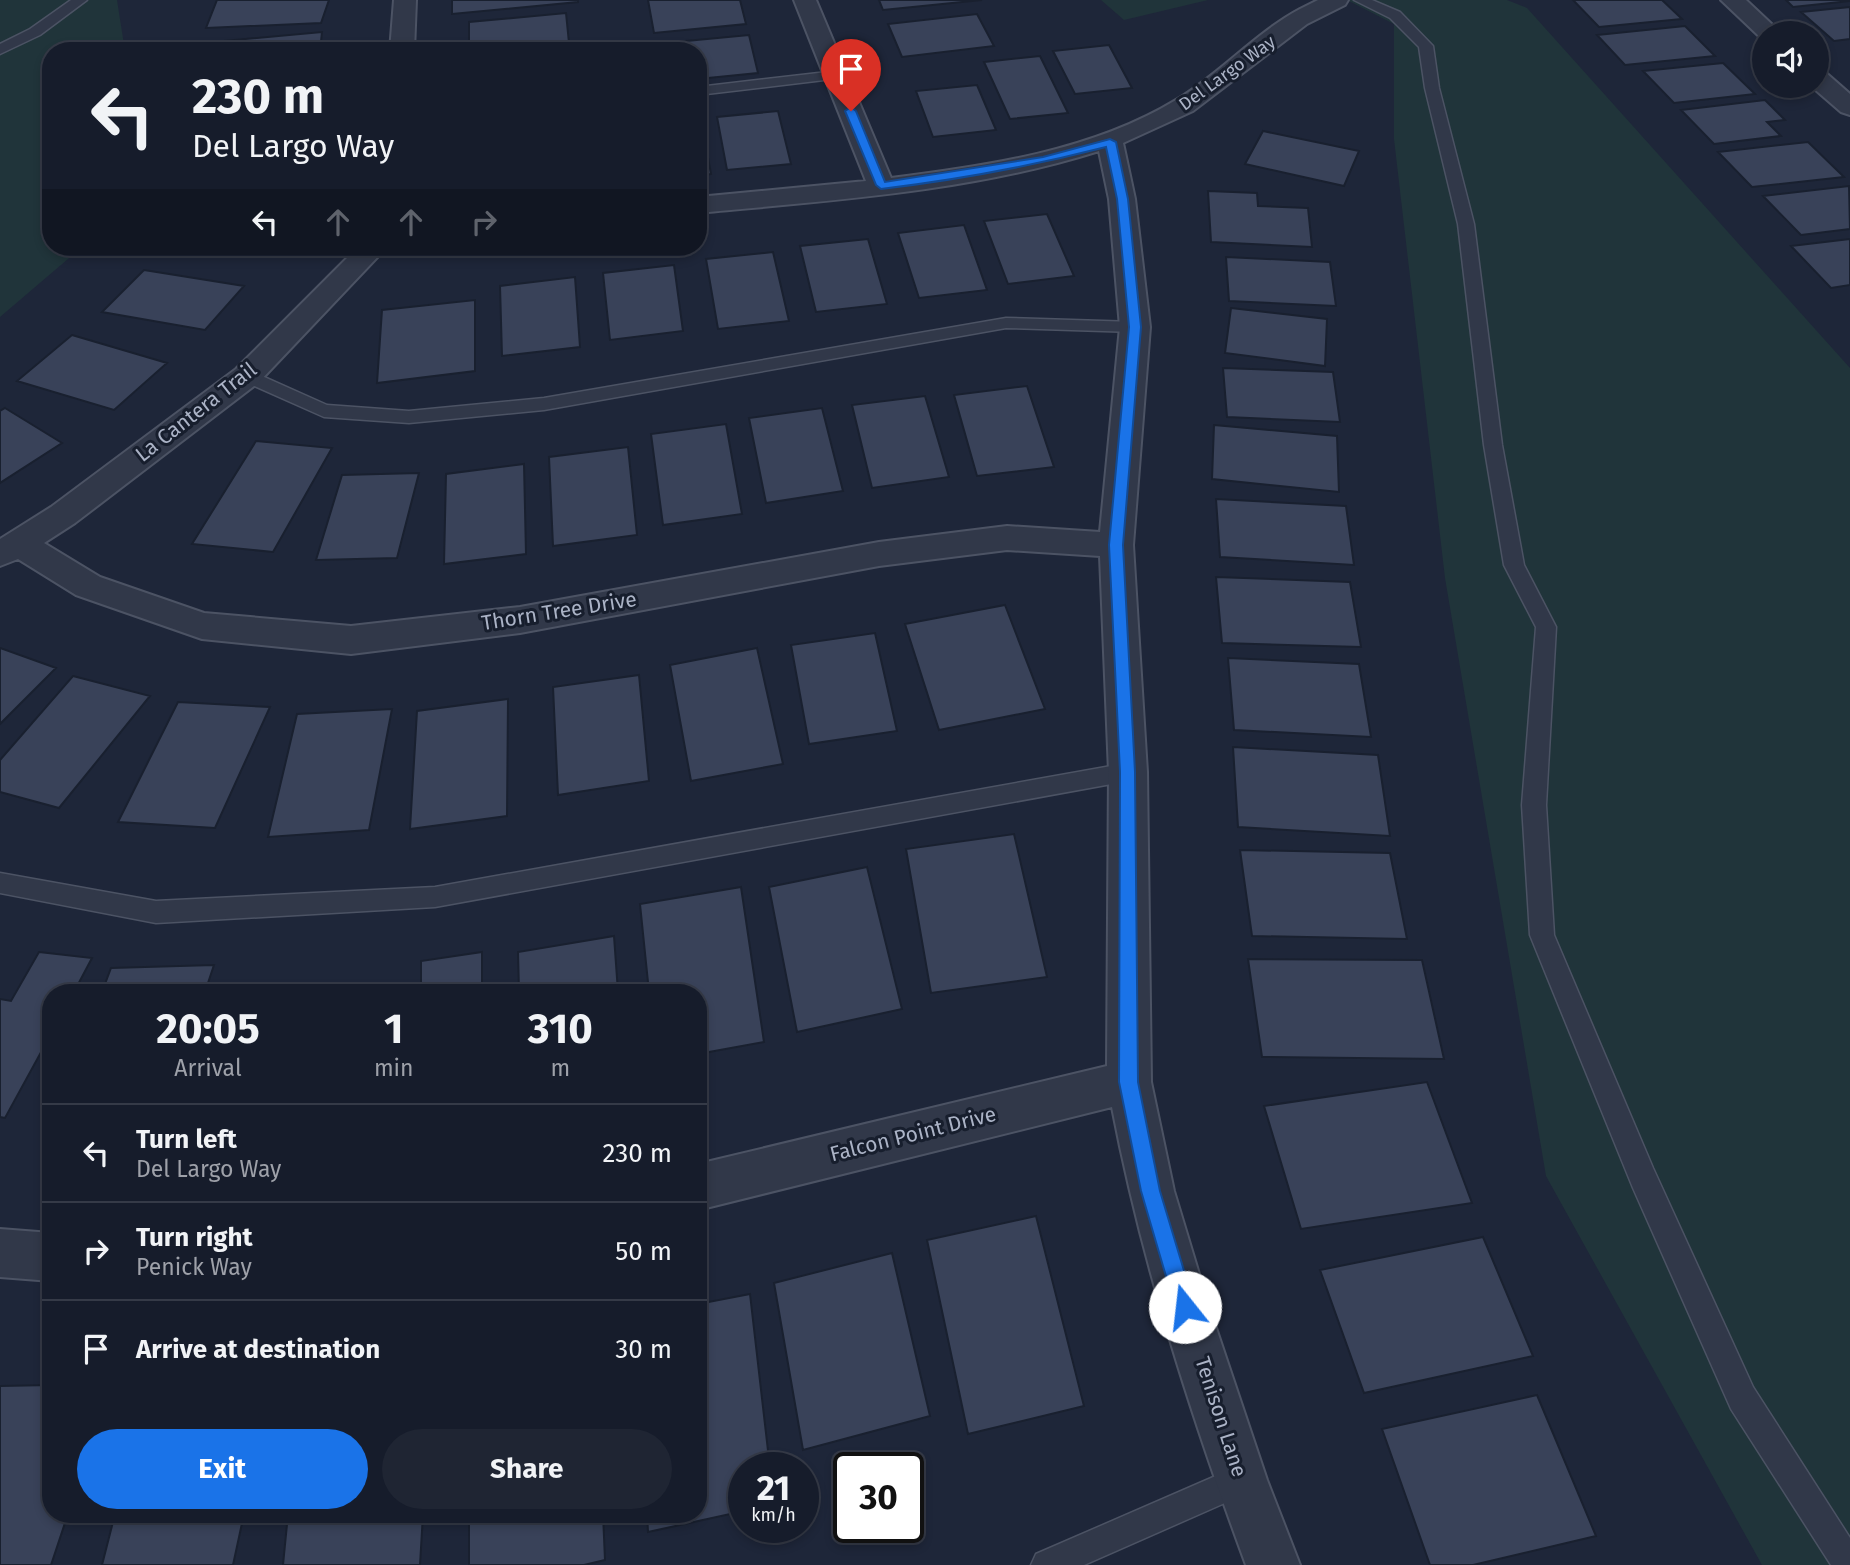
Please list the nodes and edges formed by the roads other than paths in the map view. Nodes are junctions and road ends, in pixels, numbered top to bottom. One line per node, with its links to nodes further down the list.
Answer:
1 (80, 0): 9 (lane)
2 (405, 0): 8 (street)
3 (805, 0): 10 (street)
4 (1337, 0): 14 (street, Del Largo Way)
5 (1361, 0): 31 (lane)
6 (1732, 0): 7 (street)
7 (1756, 21)
8 (403, 42)
9 (0, 50)
10 (836, 75): 12 (lane); 15 (street)
11 (1829, 88): 13 (street)
12 (707, 90)
13 (1850, 107)
14 (1110, 142): 15 (street, Del Largo Way); 18 (street, Tenison Lane)
15 (881, 185): 16 (street, Del Largo Way)
16 (707, 204)
17 (364, 256): 19 (street, La Cantera Trail)
18 (1135, 327): 19 (lane); 20 (street, Tenison Lane)
19 (247, 376): 21 (street, La Cantera Trail)
20 (1116, 545): 21 (street, Thorn Tree Drive); 22 (street, Tenison Lane)
21 (9, 549)
22 (1128, 772): 23 (lane); 24 (street, Tenison Lane)
23 (0, 883)
24 (1129, 1082): 25 (street, Falcon Point Drive); 28 (street, Tenison Lane)
25 (707, 1185)
26 (0, 1253): 27 (street)
27 (42, 1256)
28 (1241, 1480): 29 (lane); 30 (street, Tenison Lane)
29 (1047, 1565)
30 (1273, 1565)
31 (1849, 1565)

